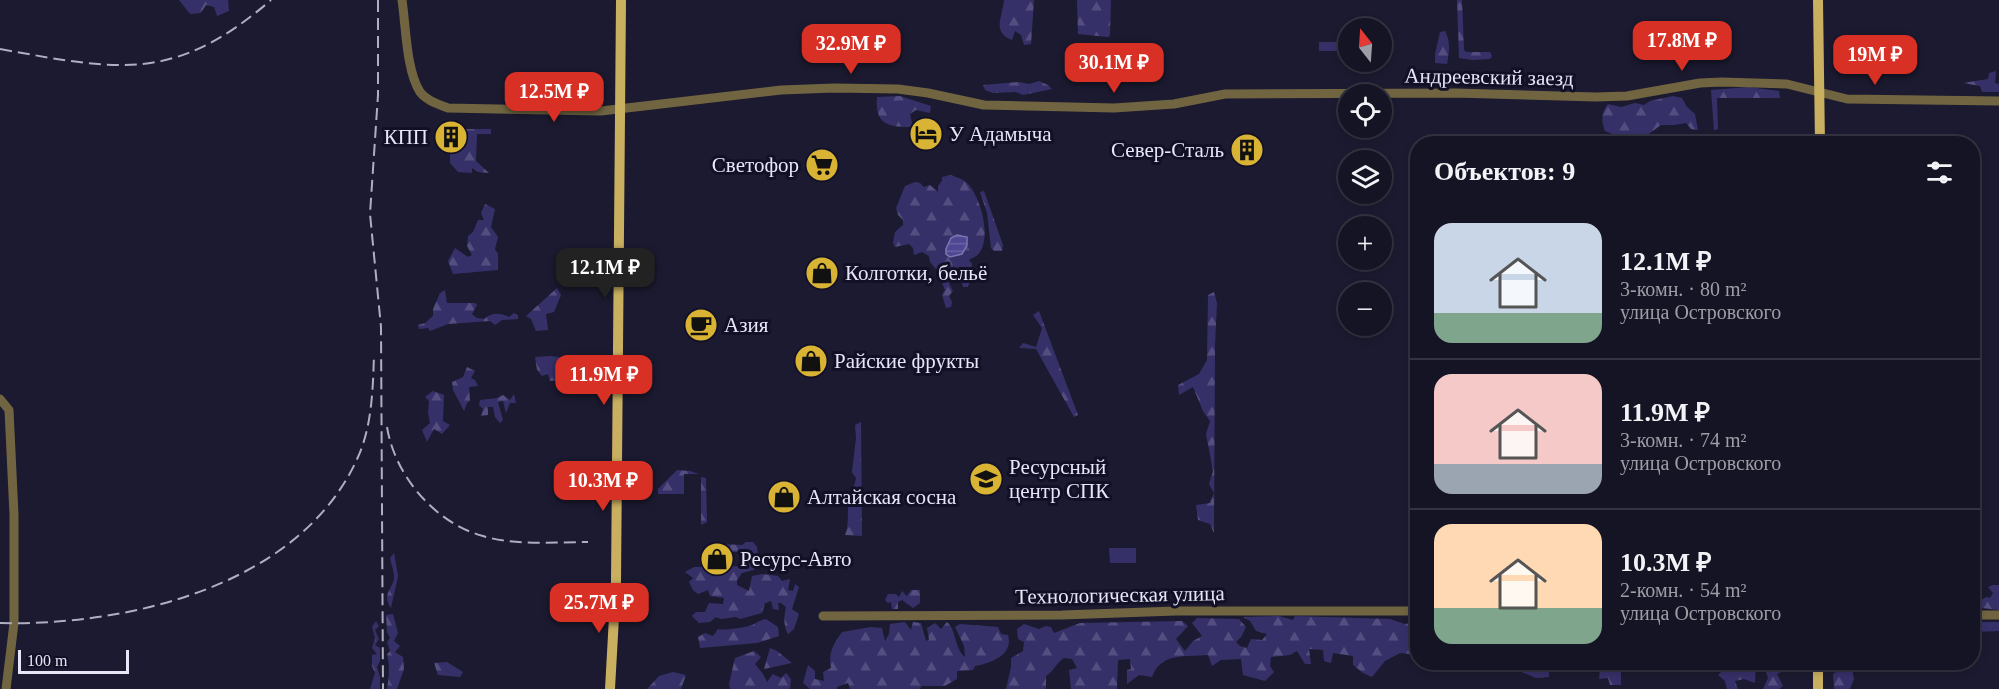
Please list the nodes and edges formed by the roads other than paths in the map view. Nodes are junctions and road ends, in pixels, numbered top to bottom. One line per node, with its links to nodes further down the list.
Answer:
1 (402, 0): 6 (street, Андреевский заезд)
2 (621, 0): 6 (main road)
3 (1818, 0): 4 (main road)
4 (1819, 93): 5 (street, Андреевский заезд); 6 (street, Андреевский заезд); 7 (main road)
5 (1999, 101)
6 (620, 108): 15 (main road)
7 (1820, 136)
8 (0, 399): 14 (street)
9 (1410, 612): 10 (street, Технологическая улица)
10 (823, 615)
11 (1980, 615): 12 (street)
12 (1999, 615)
13 (1818, 670): 16 (main road)
14 (6, 689)
15 (610, 689)
16 (1818, 689)

